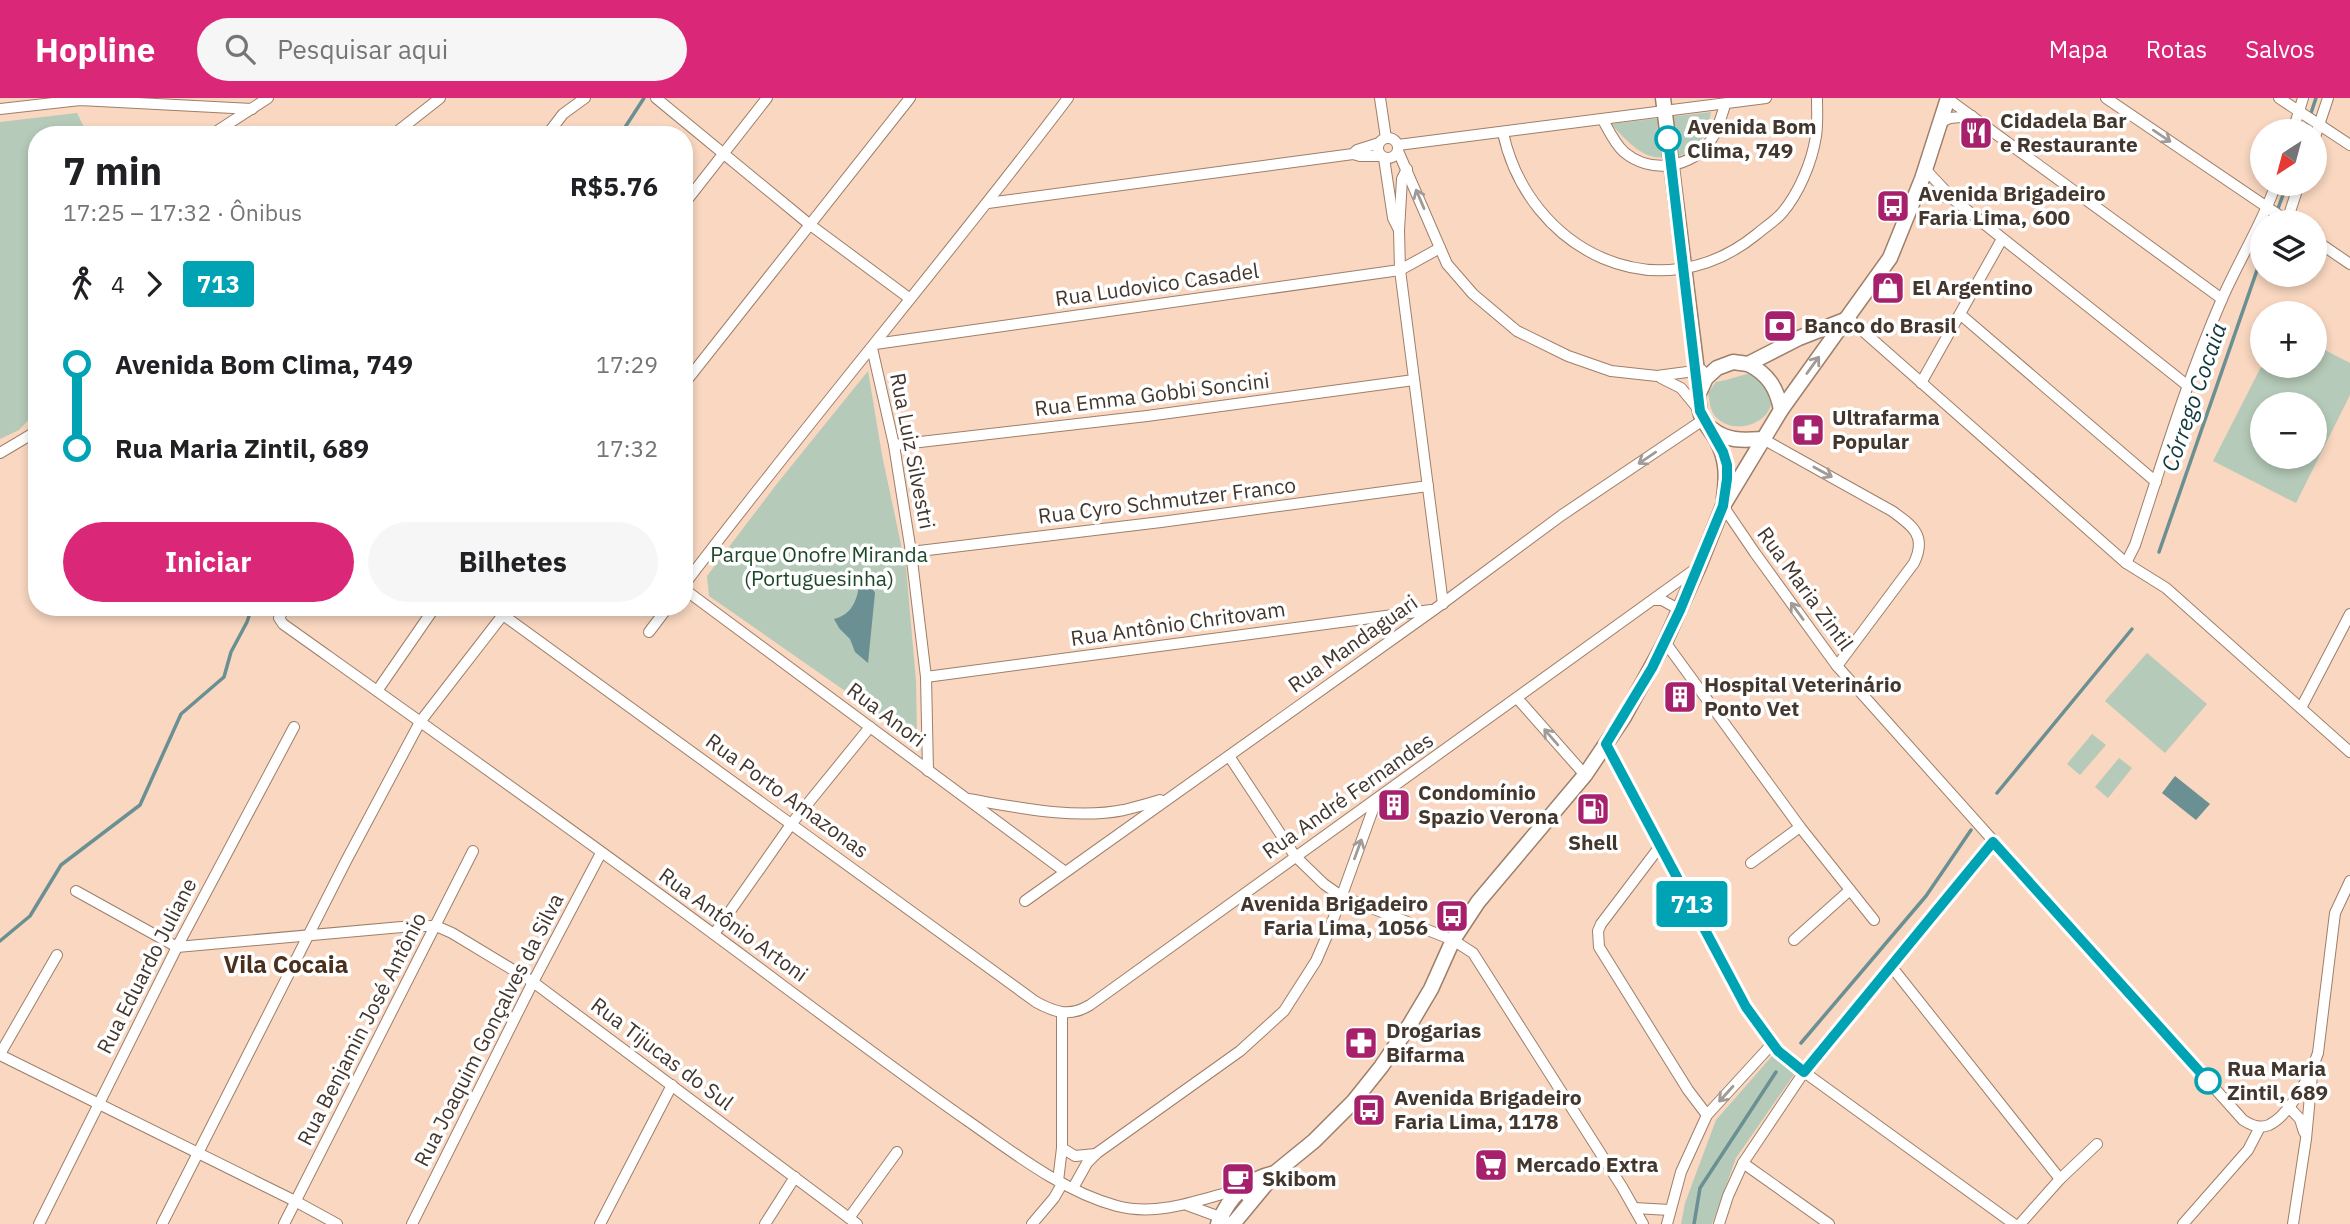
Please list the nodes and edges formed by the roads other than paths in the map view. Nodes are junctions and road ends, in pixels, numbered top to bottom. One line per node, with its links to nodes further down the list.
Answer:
1 (268, 98): 19 (street)
2 (440, 98): 29 (street)
3 (585, 98): 30 (street)
4 (656, 98): 31 (street)
5 (767, 98): 38 (street)
6 (910, 98): 50 (street)
7 (1068, 98): 48 (street)
8 (1380, 98): 35 (street)
9 (1766, 98): 17 (street)
10 (1817, 98): 56 (street)
11 (2106, 98): 49 (street, one-way to 49)
12 (2279, 98): 20 (street)
13 (2303, 98): 20 (street)
14 (2328, 98): 24 (street)
15 (1948, 99): 21 (street); 26 (main road)
16 (1664, 105): 17 (street); 25 (street); 41 (main road)
17 (1725, 105): 41 (street)
18 (0, 109): 19 (street)
19 (252, 109): 27 (street)
20 (2302, 112): 22 (street); 23 (street)
21 (1972, 116): 26 (street); 59 (street)
22 (2299, 119)
23 (2312, 119)
24 (2318, 119)
25 (1603, 120): 34 (street); 41 (street)
26 (1941, 122): 43 (main road)
27 (228, 124): 28 (street)
28 (225, 126)
29 (404, 126)
30 (554, 126)
31 (690, 126)
32 (693, 129): 38 (street)
33 (2328, 130): 36 (street)
34 (1503, 133): 37 (street); 56 (street)
35 (1382, 140): 37 (street); 39 (street); 40 (street)
36 (2350, 145)
37 (1398, 148): 40 (street); 42 (street)
38 (723, 154): 45 (street); 50 (street)
39 (1353, 154): 40 (street); 48 (street)
40 (1383, 157): 51 (street)
41 (1671, 166): 56 (main road)
42 (1407, 169): 51 (street); 53 (street, one-way to 42)
43 (1925, 169): 44 (main road); 47 (street)
44 (1918, 190): 47 (street); 61 (main road)
45 (693, 192)
46 (2273, 196): 49 (street)
47 (1952, 199): 52 (street)
48 (988, 203): 58 (street)
49 (2269, 209): 59 (street)
50 (809, 224): 58 (street); 67 (street)
51 (1399, 230): 57 (street)
52 (2002, 239): 60 (street); 71 (street)
53 (1440, 248): 57 (street, Rua Ludovico Casadel); 68 (street)
54 (2327, 248): 55 (street)
55 (2350, 264)
56 (1684, 269): 63 (main road)
57 (1400, 270): 62 (street, Rua Ludovico Casadel); 69 (street)
58 (909, 298): 62 (street)
59 (2222, 299): 71 (street)
60 (1961, 315): 70 (street); 79 (street)
61 (1846, 319): 64 (main road); 70 (street); 73 (main road, one-way to 61)
62 (873, 346): 77 (street, Rua Luiz Silvestri); 85 (street)
63 (1694, 351): 65 (main road); 66 (main road)
64 (1748, 364): 65 (main road); 73 (main road)
65 (1717, 368): 66 (street); 72 (main road)
66 (1697, 371): 68 (street); 72 (main road)
67 (693, 372)
68 (1657, 376): 74 (street)
69 (1414, 380): 77 (street, Rua Emma Gobbi Soncini); 80 (street)
70 (1922, 383): 83 (street)
71 (2188, 386): 79 (street)
72 (1699, 393): 74 (main road)
73 (1781, 410): 76 (main road)
74 (1704, 419): 76 (main road); 81 (main road); 88 (street, Rua Mandaguari, one-way to 88)
75 (28, 436): 78 (street)
76 (1763, 439): 81 (main road); 98 (street, one-way to 98)
77 (894, 445): 82 (street, Rua Luiz Silvestri)
78 (0, 453)
79 (2156, 482): 83 (street)
80 (1428, 486): 82 (street, Rua Cyro Schmutzer Franco); 88 (street)
81 (1723, 506): 84 (main road); 98 (street, Rua Maria Zintil, one-way to 81)
82 (911, 552): 99 (street, Rua Luiz Silvestri)
83 (2126, 563): 102 (street)
84 (1699, 566): 87 (street, Rua André Fernandes); 89 (main road)
85 (693, 575)
86 (693, 594): 105 (street, Rua Anori)
87 (1652, 600): 89 (street); 101 (street, Rua André Fernandes)
88 (1439, 606): 99 (street, Rua Antônio Chritovam); 108 (street, Rua Mandaguari)
89 (1680, 610): 97 (main road)
90 (2350, 614): 102 (street)
91 (280, 616): 100 (street, Rua Antônio Artoni)
92 (429, 616): 100 (street)
93 (502, 616): 103 (street)
94 (513, 616): 114 (street, Rua Porto Amazonas)
95 (661, 616): 96 (street)
96 (649, 632)
97 (1665, 642): 106 (main road); 115 (street)
98 (1838, 666): 116 (street, Rua Maria Zintil)
99 (926, 677): 109 (street, Rua Luiz Silvestri)
100 (377, 691): 103 (street, Rua Antônio Artoni)
101 (1517, 698): 110 (street, one-way to 101); 113 (street, Rua André Fernandes)
102 (2301, 708): 107 (street)
103 (420, 722): 119 (street, Rua Antônio Artoni); 130 (street)
104 (294, 727): 134 (street, Rua Eduardo Juliane)
105 (870, 727): 109 (street, Rua Anori); 114 (street)
106 (1606, 744): 110 (main road); 117 (street)
107 (2350, 751)
108 (1229, 756): 112 (street, Rua Mandaguari); 120 (street)
109 (928, 771): 111 (street, Rua Anori)
110 (1585, 775): 132 (main road)
111 (965, 798): 112 (street); 122 (street, Rua Anori)
112 (1168, 799): 122 (street, Rua Mandaguari)
113 (1376, 801): 120 (street, Rua André Fernandes); 126 (street, one-way to 113)
114 (792, 823): 131 (street); 138 (street, Rua Porto Amazonas)
115 (1800, 827): 121 (street); 124 (street)
116 (1993, 842): 136 (street); 147 (street, Rua Maria Zintil)
117 (1661, 845): 139 (street); 146 (street)
118 (473, 851): 129 (street, Rua Benjamin José Antônio)
119 (601, 853): 131 (street, Rua Antônio Artoni); 137 (street, Rua Joaquim Gonçalves da Silva)
120 (1295, 856): 126 (street); 138 (street, Rua André Fernandes)
121 (1751, 863)
122 (1064, 872): 127 (street, Rua Mandaguari)
123 (2350, 881): 141 (street)
124 (1850, 890): 128 (street); 133 (street)
125 (76, 891): 134 (street)
126 (1341, 896): 132 (street); 153 (street)
127 (1025, 901)
128 (1874, 920)
129 (436, 926): 130 (street); 137 (street, Rua Tijucas do Sul); 162 (street, Rua Benjamin José Antônio)
130 (309, 934): 134 (street); 151 (street)
131 (714, 934): 158 (street, Rua Antônio Artoni)
132 (1454, 940): 155 (main road); 165 (street)
133 (1794, 940)
134 (177, 947): 144 (street, Rua Eduardo Juliane)
135 (57, 955): 140 (street)
136 (1891, 966): 142 (street); 157 (street)
137 (533, 982): 143 (street, Rua Tijucas do Sul); 173 (street, Rua Joaquim Gonçalves da Silva)
138 (1062, 1013): 150 (street)
139 (1775, 1047): 142 (street); 146 (street, one-way to 146)
140 (0, 1054): 144 (street)
141 (2313, 1069): 145 (street); 148 (street)
142 (1804, 1072): 154 (street); 182 (street)
143 (672, 1085): 156 (street, Rua Tijucas do Sul); 174 (street)
144 (100, 1103): 151 (street); 169 (street, Rua Eduardo Juliane)
145 (2288, 1106): 147 (street); 148 (street)
146 (1707, 1115): 166 (street)
147 (2260, 1127): 184 (street)
148 (2306, 1139): 185 (street)
149 (2097, 1144): 157 (street)
150 (1062, 1148): 153 (street); 158 (street)
151 (198, 1152): 162 (street); 170 (street)
152 (897, 1152): 167 (street)
153 (1097, 1153): 159 (street)
154 (1743, 1163): 180 (street); 181 (street)
155 (1276, 1172): 160 (main road); 163 (main road)
156 (795, 1177): 167 (street, Rua Tijucas do Sul); 175 (street)
157 (2060, 1178): 183 (street)
158 (1060, 1182): 159 (street, Rua Antônio Artoni); 161 (street)
159 (1073, 1188): 164 (street, Rua Antônio Artoni)
160 (1241, 1189): 163 (street); 164 (street, Rua Antônio Artoni); 168 (main road)
161 (1054, 1198): 176 (street); 177 (street)
162 (295, 1201): 171 (street, Rua Benjamin José Antônio); 172 (street)
163 (1250, 1201): 168 (main road)
164 (1186, 1205): 168 (street, Rua Antônio Artoni)
165 (1634, 1208): 166 (street); 178 (street)
166 (1670, 1210): 179 (street)
167 (853, 1221)
168 (1229, 1222)
169 (40, 1224)
170 (162, 1224)
171 (284, 1224)
172 (337, 1224)
173 (412, 1224)
174 (600, 1224)
175 (765, 1224)
176 (1032, 1224)
177 (1043, 1224)
178 (1643, 1224)
179 (1667, 1224)
180 (1719, 1224)
181 (1829, 1224)
182 (2014, 1224)
183 (2020, 1224)
184 (2183, 1224)
185 (2293, 1224)

